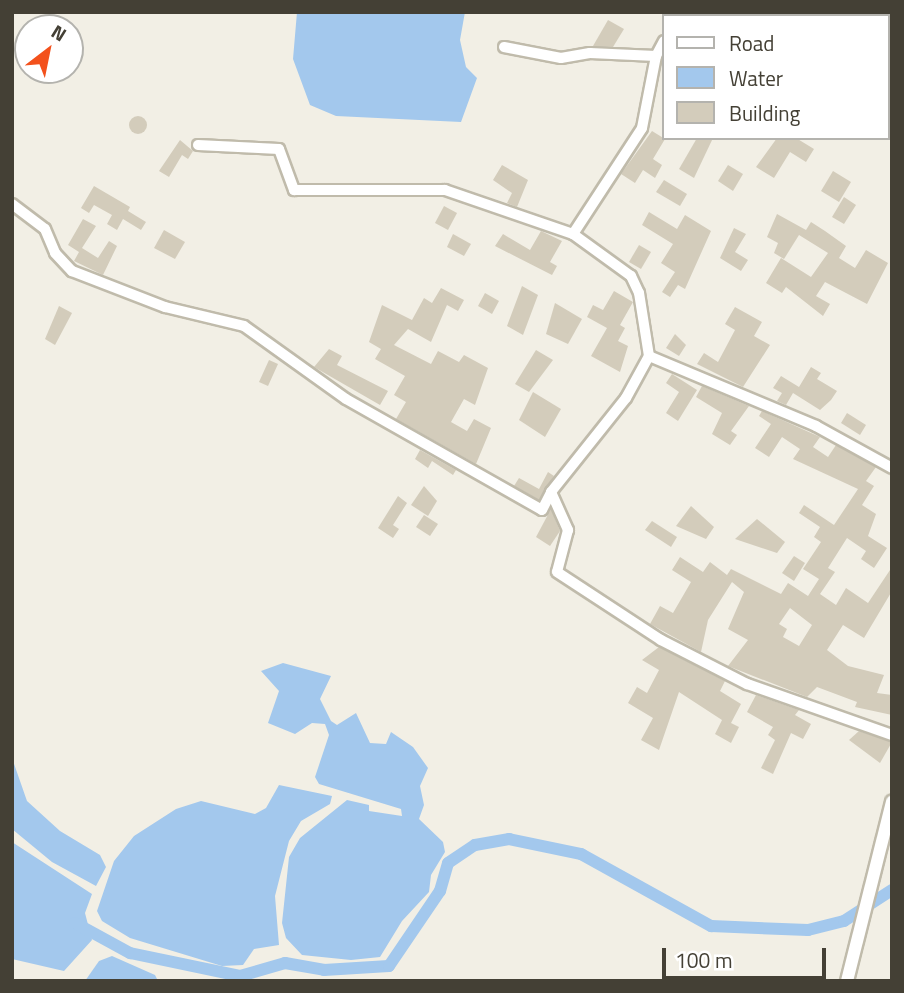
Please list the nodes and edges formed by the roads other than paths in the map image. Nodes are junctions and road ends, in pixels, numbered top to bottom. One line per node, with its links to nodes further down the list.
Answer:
1 (662, 45): 3 (street)
2 (504, 47): 3 (street)
3 (656, 56): 6 (street)
4 (198, 145): 6 (street)
5 (12, 204): 9 (street)
6 (573, 234): 7 (street)
7 (649, 356): 8 (street); 9 (street)
8 (892, 468)
9 (551, 492): 10 (street)
10 (892, 735)
11 (891, 805): 12 (street)
12 (848, 979)

